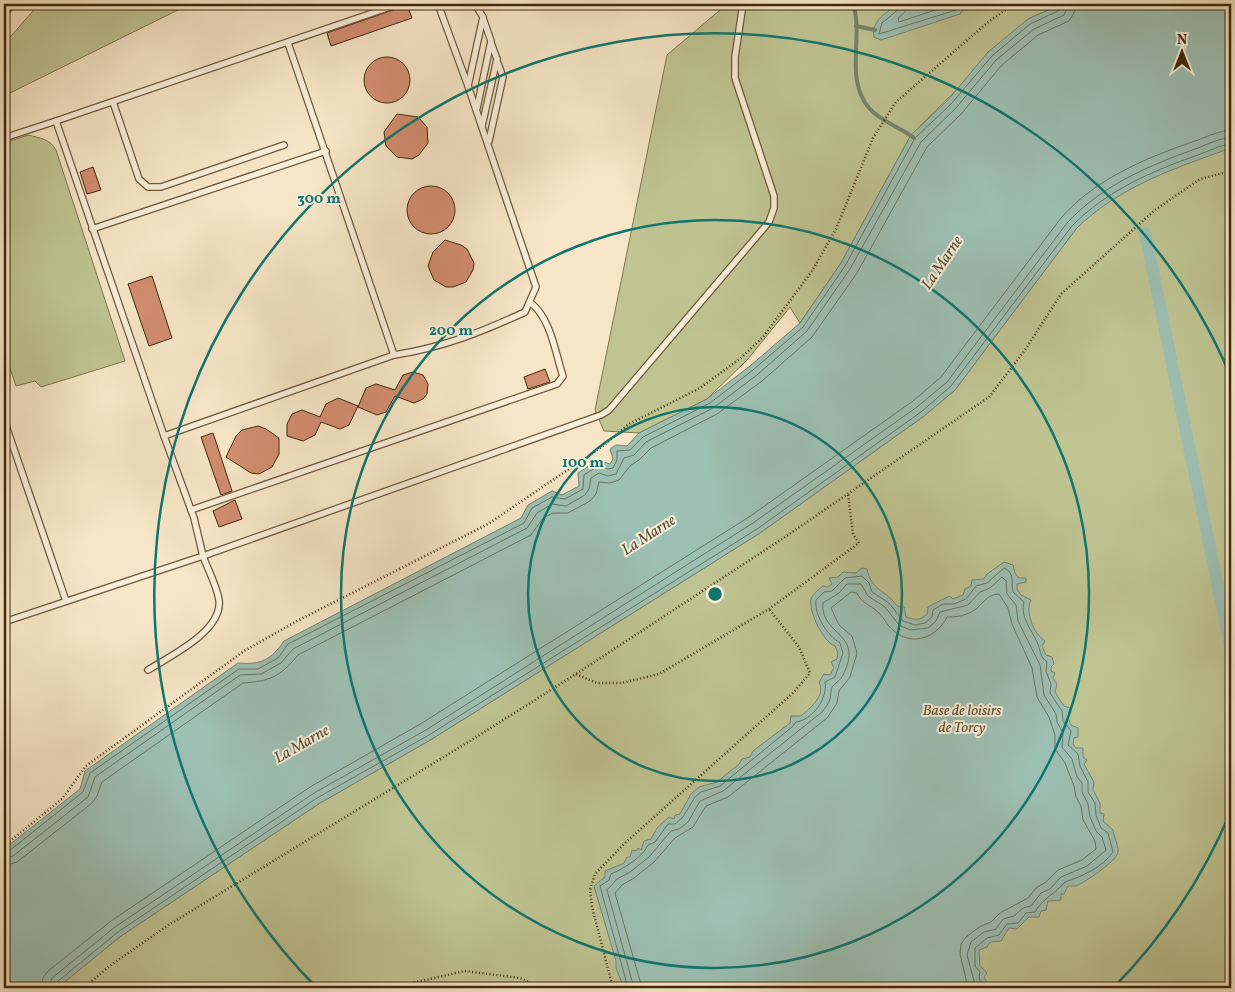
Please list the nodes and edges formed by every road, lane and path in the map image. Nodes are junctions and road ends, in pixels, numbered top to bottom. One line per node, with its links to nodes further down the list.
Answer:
1 (13, 4): 7 (lane)
2 (399, 4): 10 (lane)
3 (438, 4): 12 (lane)
4 (476, 4): 8 (lane)
5 (743, 4): 29 (lane)
6 (1014, 4): 35 (path)
7 (4, 14)
8 (483, 17): 9 (lane); 12 (lane)
9 (491, 41): 11 (lane); 14 (lane)
10 (288, 43): 13 (lane); 20 (lane)
11 (497, 59): 16 (lane); 18 (lane)
12 (468, 86): 14 (lane)
13 (113, 102): 15 (lane); 19 (lane)
14 (476, 110): 16 (lane)
15 (56, 121): 17 (lane); 22 (lane)
16 (482, 126): 18 (lane)
17 (4, 138)
18 (488, 144): 23 (lane)
19 (284, 145)
20 (326, 151): 22 (lane); 24 (lane)
21 (1231, 171): 27 (path)
22 (92, 229): 26 (lane)
23 (531, 303): 24 (lane); 28 (lane)
24 (394, 355): 26 (lane)
25 (4, 420): 30 (lane)
26 (164, 436): 28 (lane)
27 (848, 494): 31 (path); 34 (path)
28 (191, 510): 29 (lane)
29 (203, 556): 30 (lane); 33 (lane)
30 (66, 601): 32 (lane)
31 (769, 609): 34 (path); 39 (path)
32 (4, 622)
33 (148, 670)
34 (576, 674): 36 (path)
35 (4, 846)
36 (84, 988)
37 (390, 988): 38 (path)
38 (542, 988)
39 (614, 988)

